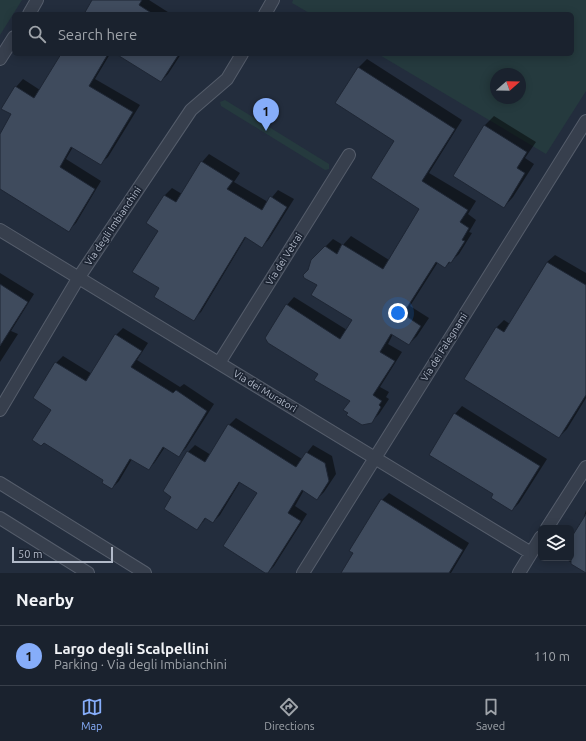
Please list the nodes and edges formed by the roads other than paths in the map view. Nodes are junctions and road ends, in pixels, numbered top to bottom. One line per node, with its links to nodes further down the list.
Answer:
1 (37, 0): 3 (street)
2 (273, 0): 4 (street)
3 (29, 12)
4 (266, 12)
5 (12, 40): 7 (street)
6 (241, 56): 11 (street, Via degli Imbianchini)
7 (0, 59)
8 (586, 121): 14 (street, Via dei Falegnami)
9 (349, 155): 12 (street, Via dei Vetrai)
10 (0, 230): 11 (street, Via dei Muratori)
11 (78, 277): 12 (street, Via dei Muratori); 13 (street, Via degli Imbianchini)
12 (219, 363): 14 (street, Via dei Muratori)
13 (0, 410)
14 (374, 457): 20 (street, Via dei Muratori); 23 (street, Via dei Falegnami)
15 (586, 467): 18 (street)
16 (0, 483): 21 (street)
17 (0, 518): 22 (street)
18 (549, 525)
19 (538, 542): 20 (street)
20 (531, 553): 24 (street)
21 (142, 572)
22 (88, 573)
23 (303, 573)
24 (519, 573)

